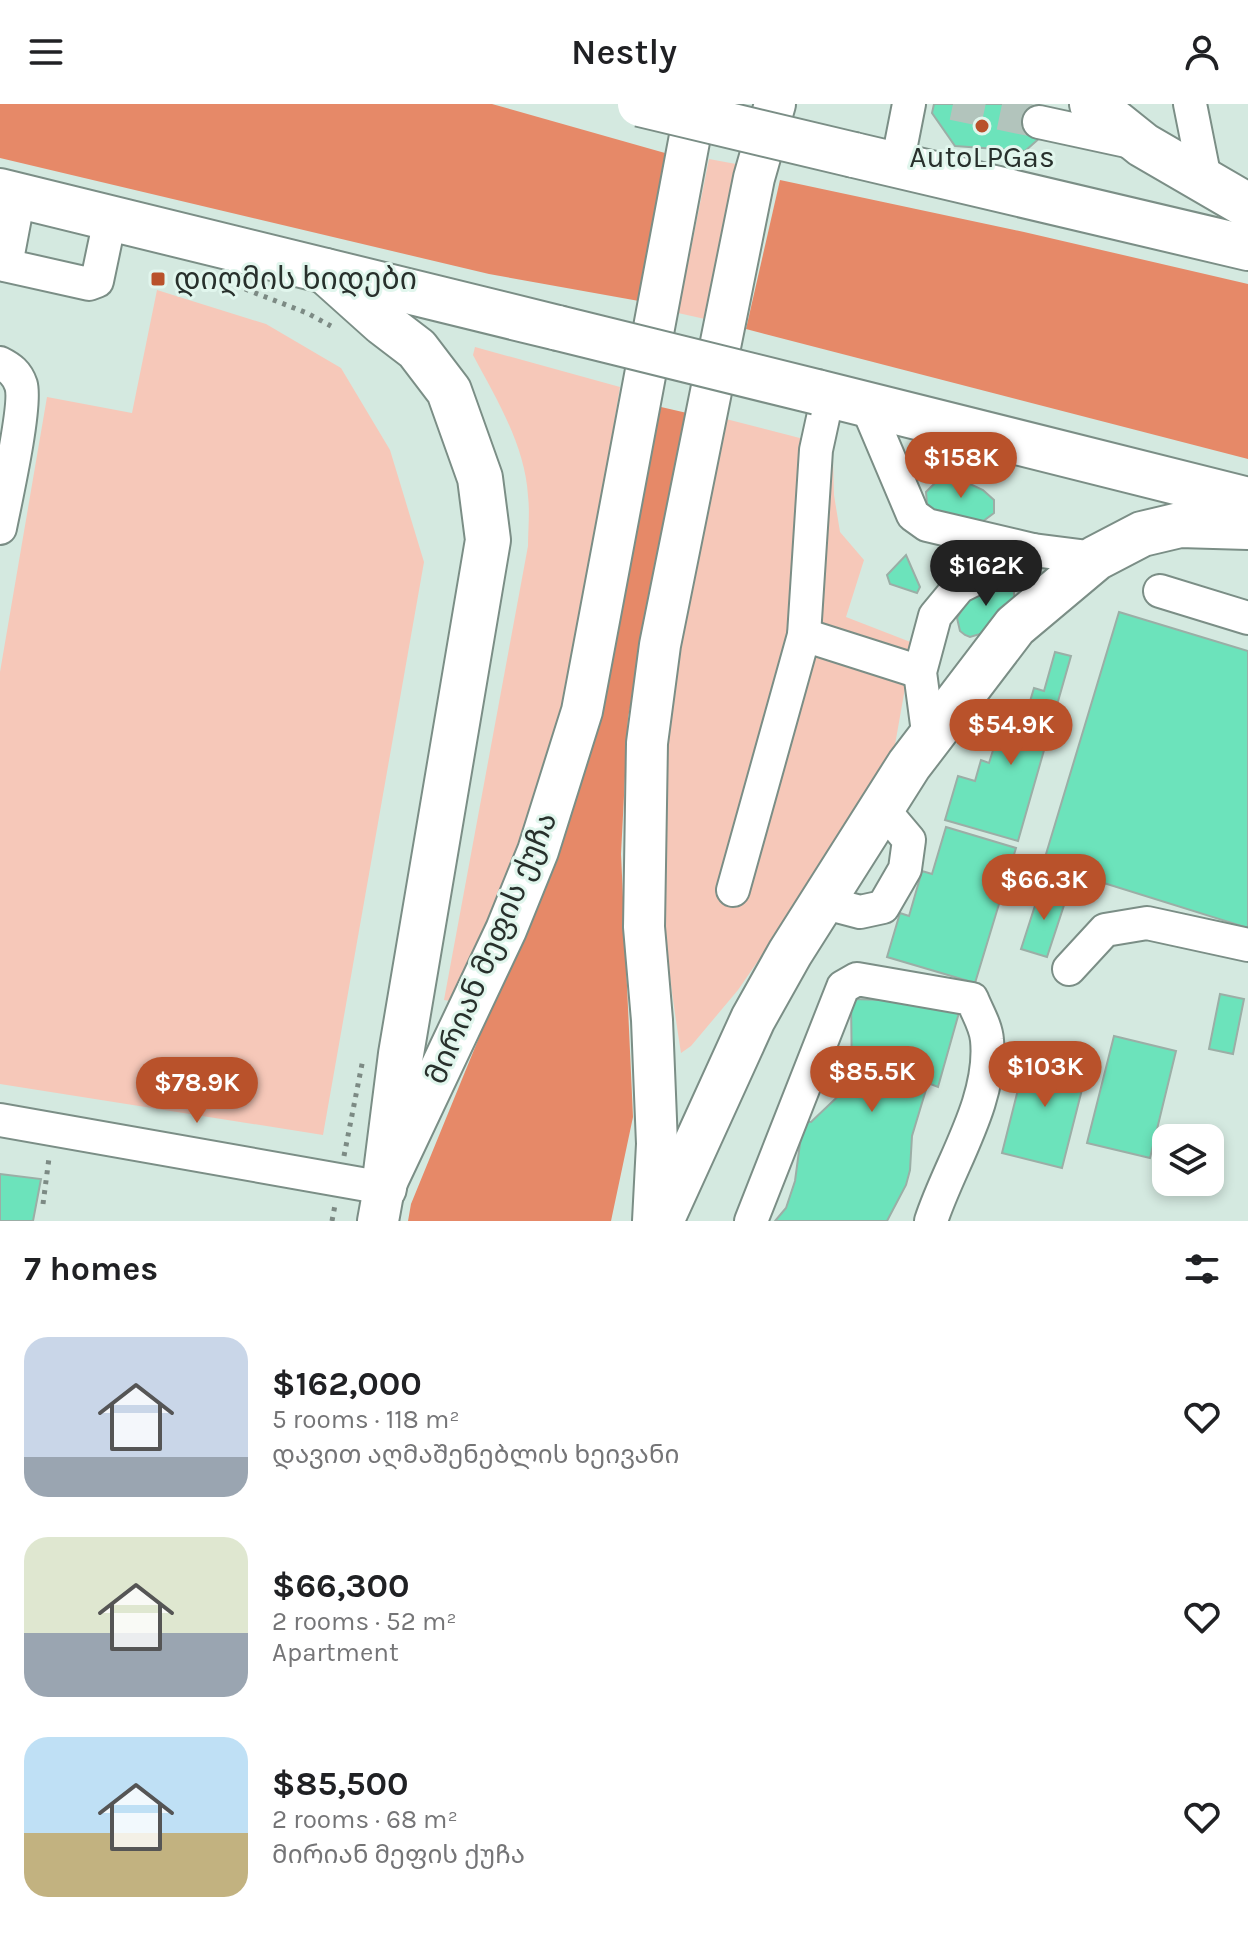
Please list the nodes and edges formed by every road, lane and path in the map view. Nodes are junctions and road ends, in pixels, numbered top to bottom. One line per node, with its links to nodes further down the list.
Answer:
1 (640, 104): 9 (highway, bridge)
2 (696, 104): 39 (main road, მირიან მეფის ქუჩა)
3 (775, 104): 41 (main road)
4 (909, 104): 9 (street)
5 (1092, 104): 8 (highway)
6 (1190, 104): 10 (street)
7 (1039, 122): 8 (street)
8 (1143, 145): 10 (highway)
9 (897, 165): 14 (highway)
10 (1206, 184): 12 (highway)
11 (10, 194): 13 (highway); 15 (street)
12 (1248, 206)
13 (110, 219): 15 (street); 16 (highway)
14 (1248, 248)
15 (3, 265)
16 (325, 271): 20 (highway, bridge); 39 (highway)
17 (238, 287): 18 (path)
18 (333, 327)
19 (0, 363): 23 (street)
20 (837, 397): 21 (highway); 24 (street); 28 (street)
21 (1248, 500)
22 (1248, 527): 25 (highway)
23 (0, 528)
24 (1033, 550): 25 (street); 29 (street)
25 (1096, 558): 30 (highway)
26 (1160, 591): 27 (street)
27 (1248, 618)
28 (804, 635): 29 (street); 31 (street)
29 (920, 672): 30 (street)
30 (929, 740): 42 (highway)
31 (733, 890)
32 (1248, 945): 33 (street)
33 (1069, 969)
34 (364, 1053): 37 (path)
35 (0, 1120): 36 (street)
36 (54, 1129): 37 (street); 38 (path)
37 (340, 1179): 39 (street); 40 (path)
38 (43, 1204)
39 (381, 1204)
40 (332, 1221)
41 (653, 1221)
42 (661, 1221)
43 (751, 1221): 44 (street)
44 (931, 1221)

